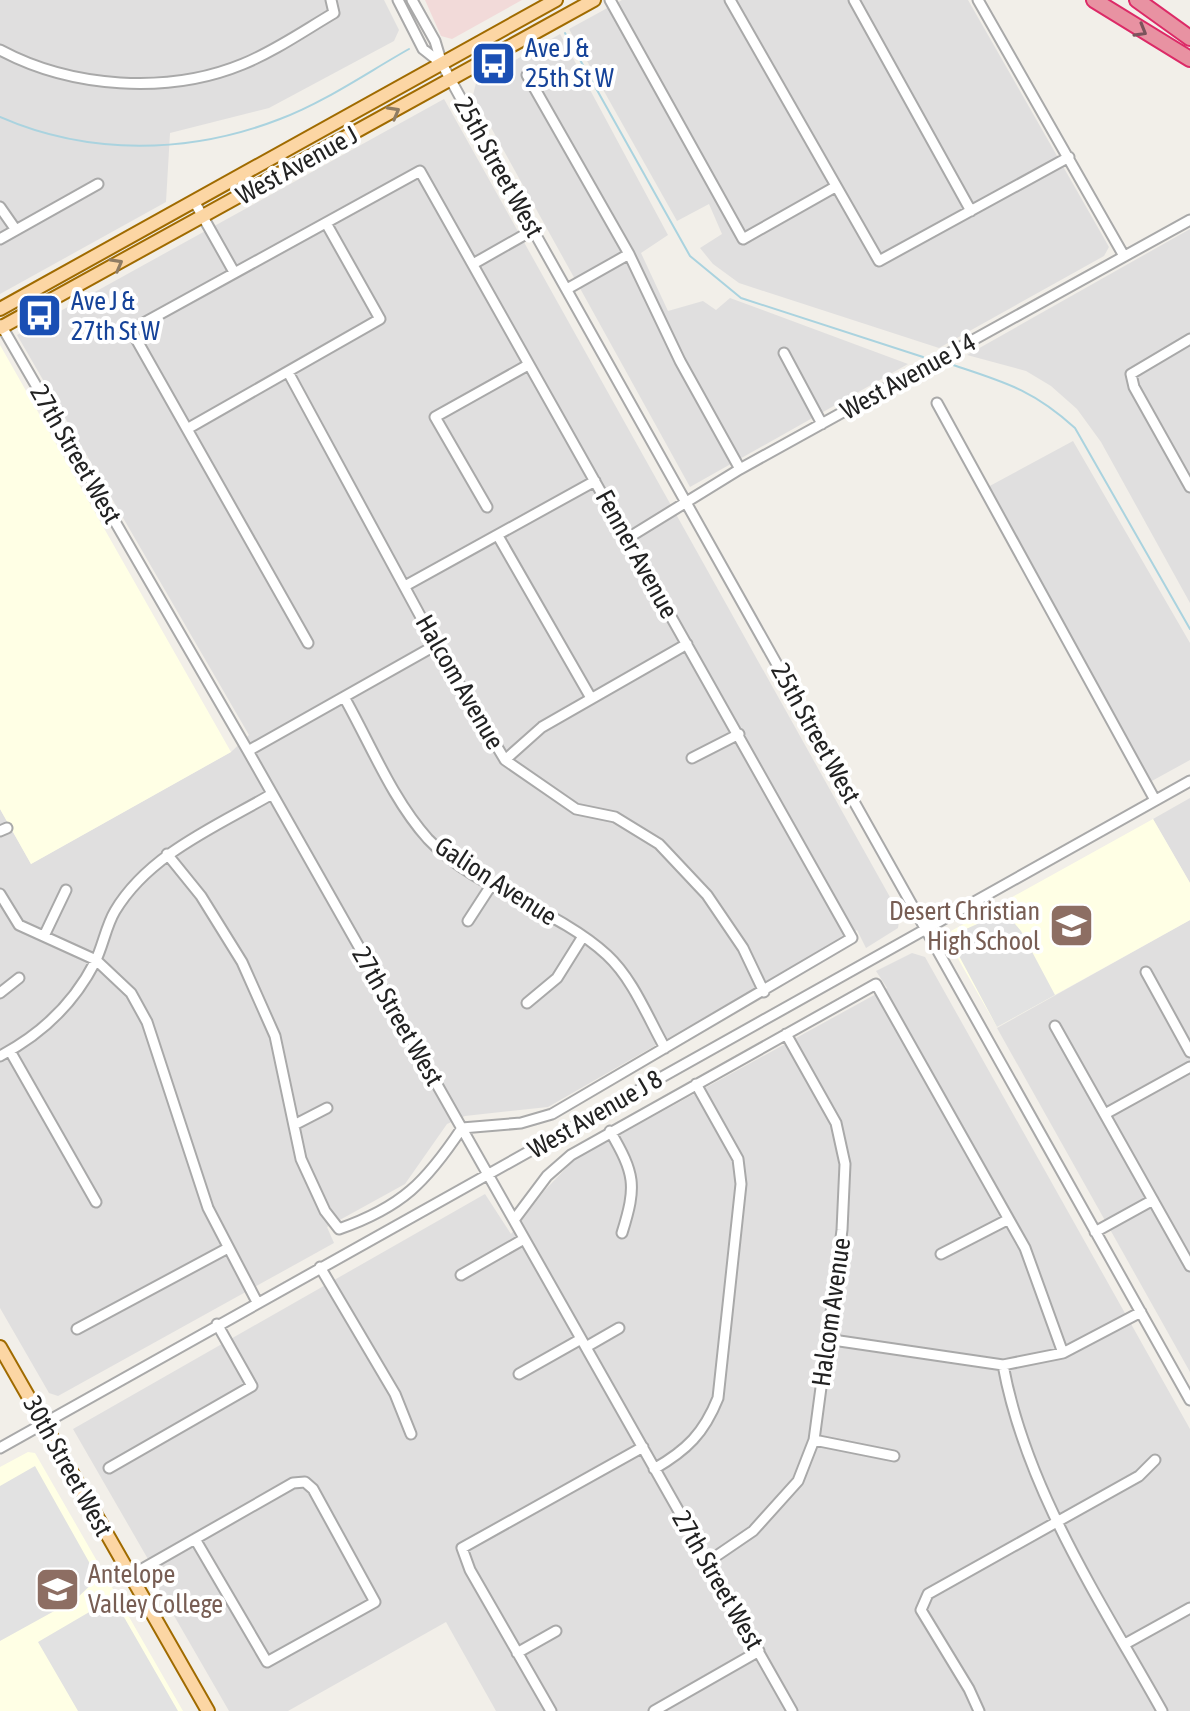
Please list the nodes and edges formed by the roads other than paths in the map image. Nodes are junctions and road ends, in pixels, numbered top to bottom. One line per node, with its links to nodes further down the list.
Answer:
1 (331, 0): 13 (street)
2 (398, 0): 15 (street, 25th Street West)
3 (412, 0): 15 (street, 25th Street West)
4 (556, 0): 15 (main road, West Avenue J)
5 (594, 0): 17 (main road, West Avenue J)
6 (610, 0): 20 (street)
7 (730, 0): 20 (street)
8 (854, 0): 23 (street)
9 (978, 0): 18 (street)
10 (1094, 0): 14 (highway, one-way to 14)
11 (1137, 0): 12 (highway)
12 (1190, 38)
13 (0, 50)
14 (1190, 59)
15 (442, 64): 17 (street, 25th Street West); 21 (main road, West Avenue J)
16 (527, 75): 30 (street)
17 (451, 81): 24 (main road, West Avenue J, one-way to 17); 28 (street, 25th Street West)
18 (1069, 157): 23 (street); 31 (street)
19 (98, 184): 27 (street)
20 (835, 187): 23 (street)
21 (194, 201): 24 (street); 35 (main road, West Avenue J)
22 (0, 207): 27 (street)
23 (971, 211)
24 (203, 217): 33 (street); 36 (main road, West Avenue J, one-way to 24)
25 (1190, 220): 31 (street, West Avenue J 4)
26 (326, 223): 32 (street, Fenner Avenue); 33 (street); 40 (street)
27 (16, 230): 29 (street)
28 (533, 230): 32 (street); 34 (street, 25th Street West)
29 (0, 239)
30 (629, 254): 34 (street); 46 (street)
31 (1124, 256): 42 (street, West Avenue J 4)
32 (473, 264): 39 (street, Fenner Avenue)
33 (234, 272): 43 (street)
34 (567, 289): 49 (street, 25th Street West)
35 (0, 309)
36 (1, 326): 60 (street, 27th Street West)
37 (1190, 339): 45 (street)
38 (784, 353): 42 (street)
39 (528, 365): 47 (street, Fenner Avenue); 50 (street)
40 (288, 372): 43 (street); 53 (street, Halcom Avenue)
41 (937, 403): 65 (street)
42 (822, 424): 46 (street, West Avenue J 4)
43 (187, 429): 54 (street)
44 (1190, 462): 45 (street)
45 (1179, 468): 48 (street)
46 (740, 469): 49 (street, West Avenue J 4)
47 (595, 481): 51 (street); 52 (street, Fenner Avenue)
48 (1190, 487)
49 (688, 502): 52 (street, West Avenue J 4); 71 (street, 25th Street West)
50 (487, 507)
51 (498, 536): 53 (street); 58 (street)
52 (628, 538): 55 (street, Fenner Avenue)
53 (405, 586): 56 (street, Halcom Avenue)
54 (308, 643)
55 (687, 644): 58 (street); 59 (street, Fenner Avenue)
56 (436, 645): 57 (street); 62 (street, Halcom Avenue)
57 (344, 697): 60 (street); 67 (street, Galion Avenue)
58 (591, 698): 62 (street)
59 (739, 734): 61 (street); 77 (street, Fenner Avenue)
60 (248, 751): 64 (street, 27th Street West)
61 (692, 758)
62 (505, 760): 77 (street, Halcom Avenue)
63 (1190, 781): 65 (street, West Avenue J 8)
64 (272, 794): 66 (street); 90 (street, 27th Street West)
65 (1155, 800): 71 (street, West Avenue J 8)
66 (167, 854): 74 (street); 89 (street)
67 (492, 884): 70 (street); 73 (street, Galion Avenue)
68 (66, 890): 72 (street)
69 (0, 894): 72 (street)
70 (468, 921)
71 (924, 928): 92 (street, West Avenue J 8); 97 (street, 25th Street West)
72 (44, 936): 74 (street)
73 (582, 938): 79 (street); 82 (street, Galion Avenue)
74 (96, 960): 84 (street); 100 (street)
75 (1146, 972): 83 (street)
76 (19, 978): 78 (street)
77 (764, 992): 82 (street)
78 (0, 993)
79 (527, 1003)
80 (1055, 1026): 88 (street)
81 (786, 1034): 86 (street); 96 (street); 110 (street, Halcom Avenue)
82 (665, 1048): 90 (street)
83 (1190, 1052)
84 (5, 1054): 94 (street)
85 (1190, 1067): 88 (street)
86 (696, 1084): 91 (street); 125 (street)
87 (327, 1108): 89 (street)
88 (1105, 1114): 93 (street)
89 (296, 1124): 90 (street)
90 (462, 1128): 92 (street, 27th Street West)
91 (610, 1131): 95 (street); 98 (street)
92 (488, 1175): 95 (street, 27th Street West); 103 (street, West Avenue J 8)
93 (1153, 1200): 97 (street); 102 (street)
94 (96, 1202)
95 (514, 1220): 99 (street, 27th Street West)
96 (1007, 1220): 101 (street); 113 (street)
97 (1095, 1232): 106 (street, 25th Street West)
98 (622, 1233)
99 (524, 1239): 104 (street); 111 (street, 27th Street West)
100 (228, 1248): 105 (street); 109 (street)
101 (941, 1254)
102 (1190, 1266)
103 (320, 1267): 105 (street, West Avenue J 8); 118 (street)
104 (461, 1275)
105 (257, 1302): 107 (street, West Avenue J 8)
106 (1141, 1312): 113 (street); 116 (street, 25th Street West)
107 (217, 1324): 117 (street, West Avenue J 8); 124 (street)
108 (619, 1328): 111 (street)
109 (77, 1329)
110 (826, 1339): 114 (street); 119 (street, Halcom Avenue)
111 (583, 1343): 115 (street); 120 (street, 27th Street West)
112 (0, 1347): 117 (main road, 30th Street West)
113 (1063, 1353): 114 (street)
114 (1003, 1365): 126 (street)
115 (519, 1374)
116 (1190, 1400)
117 (44, 1423): 121 (street, West Avenue J 8); 129 (main road, 30th Street West)
118 (411, 1434)
119 (814, 1440): 122 (street); 128 (street, Halcom Avenue)
120 (643, 1447): 125 (street, 27th Street West); 134 (street)
121 (0, 1448)
122 (894, 1456)
123 (1155, 1460): 126 (street)
124 (109, 1468)
125 (654, 1469): 128 (street, 27th Street West)
126 (1059, 1522): 132 (street); 140 (street)
127 (195, 1539): 127 (street); 129 (street)
128 (709, 1561): 133 (street, 27th Street West)
129 (130, 1576): 137 (main road, 30th Street West)
130 (1190, 1608): 132 (street)
131 (556, 1631): 134 (street)
132 (1125, 1644): 141 (street)
133 (759, 1651): 135 (street); 139 (street, 27th Street West)
134 (517, 1653): 136 (street)
135 (668, 1708): 138 (street)
136 (547, 1710)
137 (208, 1711)
138 (654, 1711)
139 (792, 1711)
140 (979, 1711)
141 (1162, 1711)

